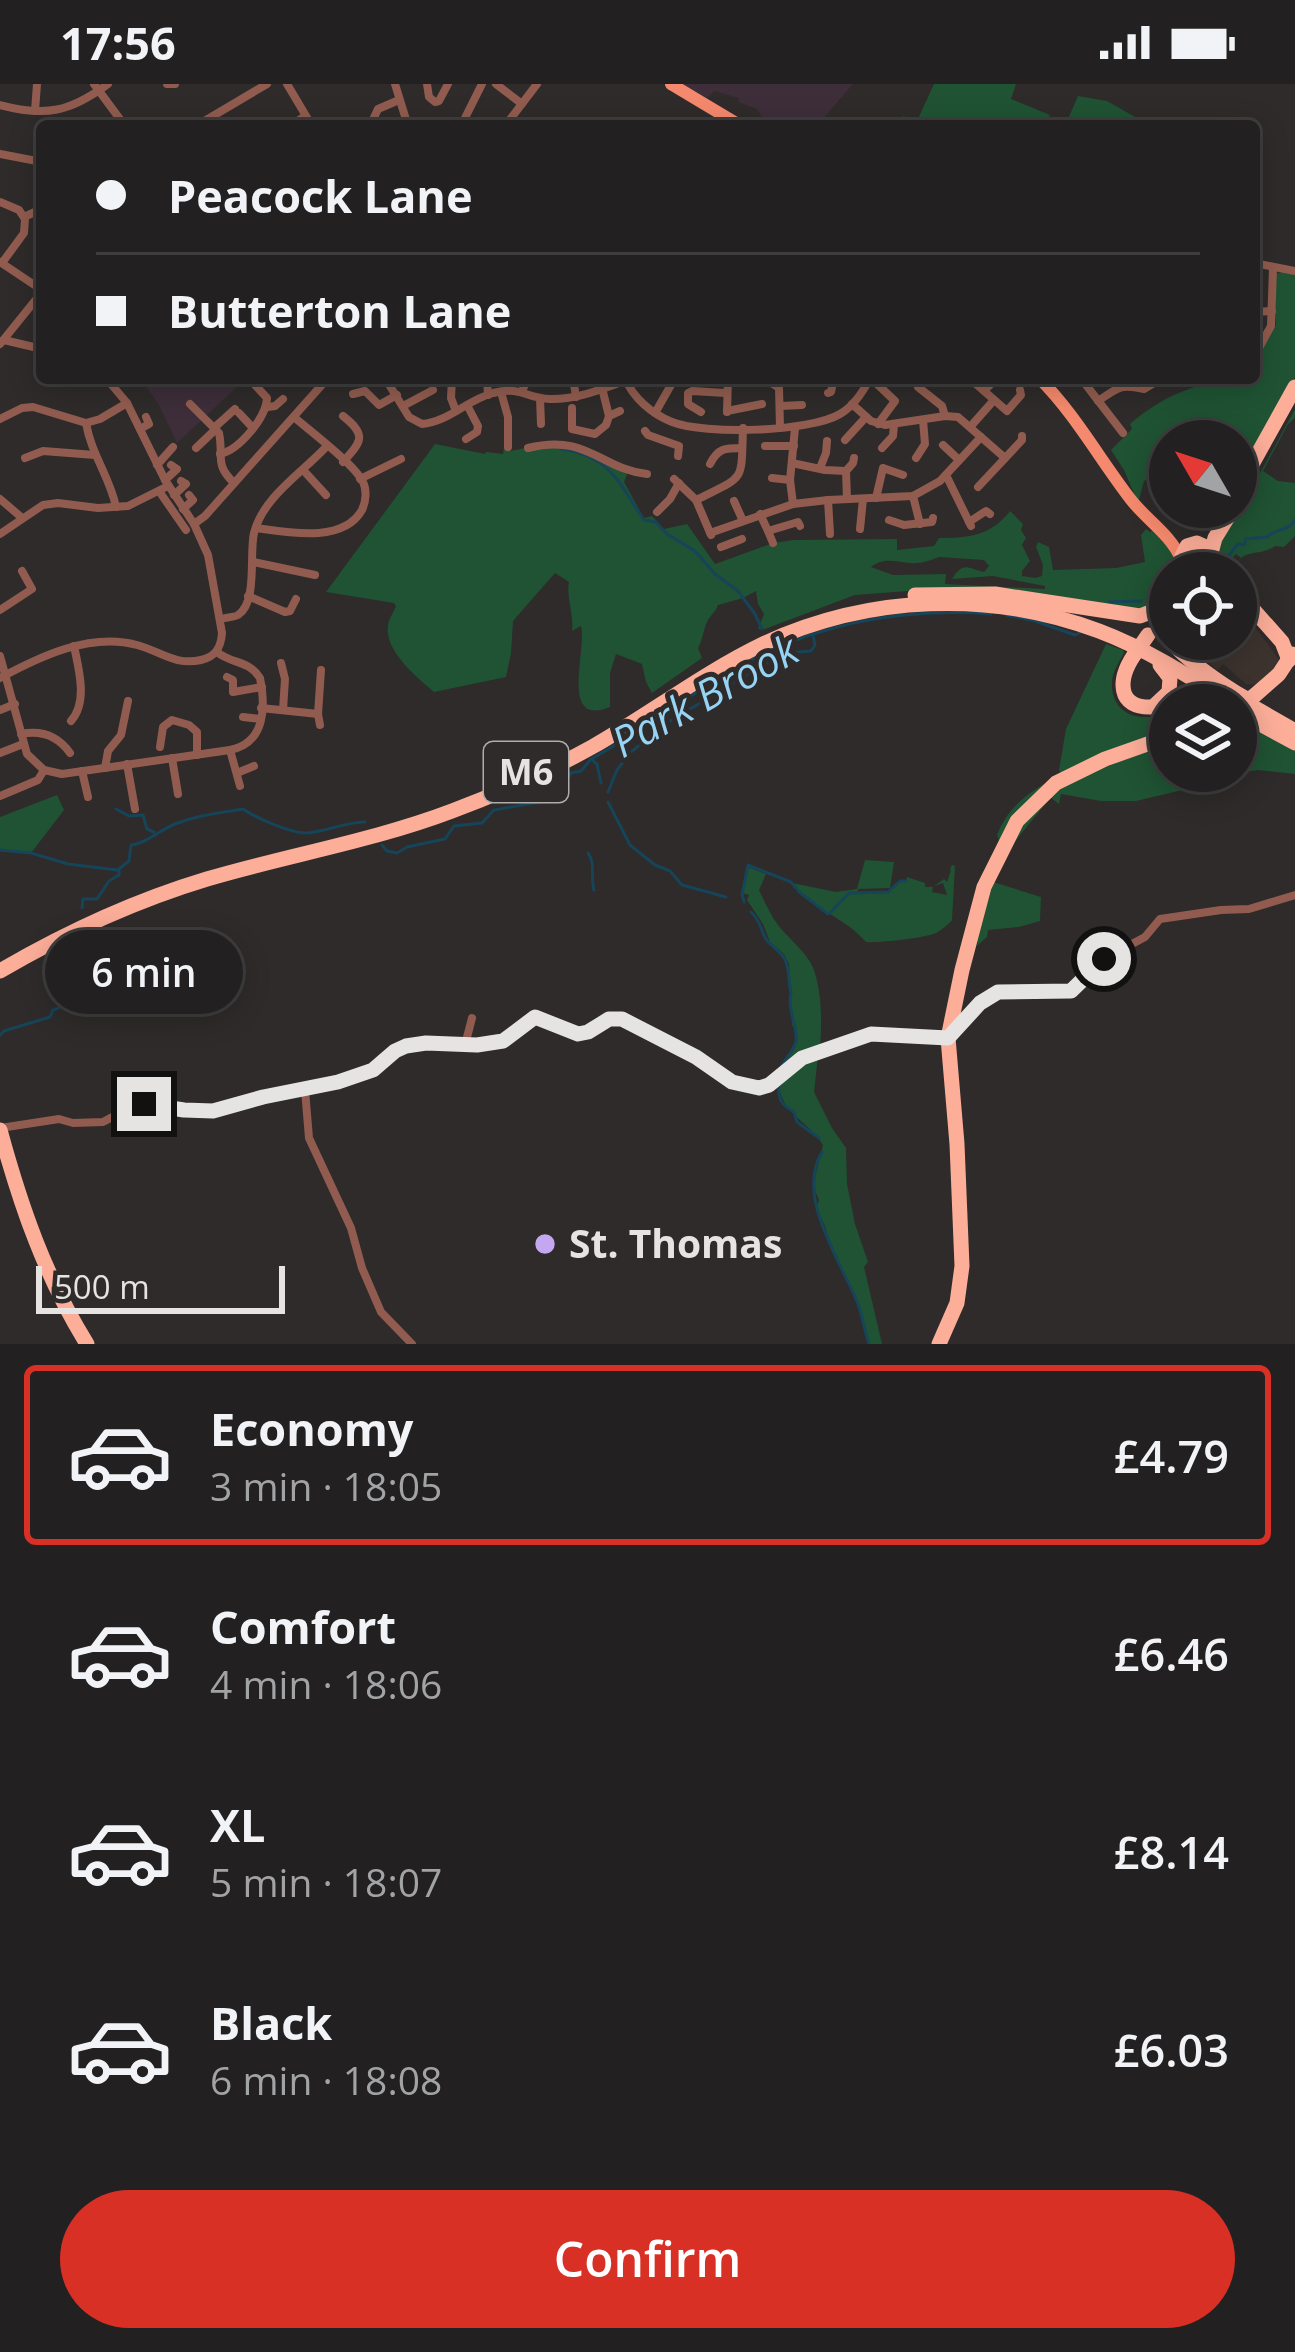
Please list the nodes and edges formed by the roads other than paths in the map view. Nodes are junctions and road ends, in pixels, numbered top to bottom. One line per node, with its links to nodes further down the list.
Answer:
1 (37, 84): 15 (street)
2 (267, 84): 18 (street)
3 (287, 84): 16 (street)
4 (395, 84): 12 (street)
5 (427, 84): 6 (street)
6 (448, 84)
7 (482, 84): 23 (street)
8 (496, 84): 13 (street)
9 (537, 84): 13 (street)
10 (671, 84): 25 (main road)
11 (100, 86): 15 (street); 17 (street)
12 (399, 100): 21 (street); 22 (street)
13 (522, 104): 24 (street)
14 (0, 105): 15 (street)
15 (35, 111)
16 (305, 116): 19 (street); 20 (street)
17 (121, 120)
18 (206, 120)
19 (299, 120)
20 (308, 120)
21 (373, 120)
22 (406, 120)
23 (464, 120)
24 (510, 120)
25 (731, 120)
26 (0, 154): 27 (street)
27 (36, 161)
28 (0, 202): 30 (street)
29 (36, 212): 30 (street)
30 (24, 217): 31 (street)
31 (1, 263): 35 (street)
32 (1260, 265): 33 (street)
33 (1273, 268): 34 (street); 37 (street)
34 (1295, 272)
35 (36, 287)
36 (36, 299): 39 (street)
37 (1272, 311): 38 (street); 40 (street)
38 (1260, 312)
39 (2, 342): 41 (street)
40 (1260, 347)
41 (36, 348)
42 (111, 384): 82 (street)
43 (255, 384): 90 (street)
44 (317, 384): 100 (street)
45 (393, 384): 74 (street)
46 (452, 384): 91 (street)
47 (487, 384): 75 (street)
48 (525, 384): 67 (street)
49 (574, 384): 76 (street)
50 (614, 384): 65 (street)
51 (628, 384): 95 (street)
52 (672, 384): 95 (street)
53 (727, 384): 70 (street)
54 (778, 384): 89 (street)
55 (833, 384): 71 (street)
56 (869, 384): 84 (street)
57 (876, 384): 107 (street)
58 (972, 384): 68 (street)
59 (991, 384): 68 (street)
60 (1044, 384): 194 (main road)
61 (1085, 384): 81 (street)
62 (1121, 384): 81 (street)
63 (918, 387): 98 (street)
64 (1295, 387): 138 (highway)
65 (602, 388): 76 (street); 97 (street)
66 (429, 390): 88 (street)
67 (522, 391): 69 (street); 78 (street)
68 (984, 391): 80 (street)
69 (501, 392): 75 (street); 130 (street)
70 (726, 392): 86 (street); 94 (street)
71 (832, 392)
72 (353, 394): 74 (street)
73 (1022, 394): 80 (street)
74 (397, 395): 88 (street)
75 (488, 395): 85 (street)
76 (575, 397): 78 (street)
77 (283, 398): 90 (street)
78 (540, 398): 106 (street)
79 (1295, 399): 149 (highway)
80 (994, 400): 109 (street)
81 (1099, 401): 117 (street)
82 (127, 403): 104 (street); 115 (street)
83 (190, 404): 111 (street)
84 (852, 404): 101 (street); 114 (street)
85 (466, 405): 91 (street); 122 (street)
86 (756, 405)
87 (802, 405): 89 (street)
88 (403, 406): 91 (street)
89 (780, 406): 113 (street)
90 (268, 407): 110 (street)
91 (456, 411)
92 (574, 411): 118 (street)
93 (620, 411): 97 (street)
94 (700, 412)
95 (655, 413): 105 (street)
96 (343, 416): 146 (street)
97 (609, 416): 118 (street)
98 (945, 416): 103 (street); 109 (street)
99 (146, 417): 115 (street)
100 (294, 417): 126 (street); 162 (street)
101 (866, 417): 107 (street); 121 (street)
102 (0, 419): 104 (street)
103 (923, 420): 108 (street); 142 (street)
104 (86, 423): 137 (street)
105 (674, 423): 112 (street); 124 (street)
106 (541, 424)
107 (878, 424): 108 (street)
108 (894, 425): 135 (street)
109 (970, 426): 119 (street)
110 (253, 427): 111 (street); 136 (street)
111 (215, 428): 132 (street); 136 (street)
112 (742, 428): 113 (street); 134 (street)
113 (780, 428): 114 (street)
114 (794, 428): 127 (street)
115 (140, 429): 150 (street)
116 (645, 431): 124 (street)
117 (1124, 433)
118 (587, 434): 131 (street)
119 (981, 436): 143 (street); 145 (street)
120 (1022, 436): 143 (street)
121 (848, 438)
122 (466, 439)
123 (827, 441): 152 (street)
124 (668, 442): 139 (street)
125 (768, 445): 127 (street)
126 (326, 446): 146 (street); 153 (street)
127 (794, 446): 147 (street)
128 (944, 446): 145 (street)
129 (173, 447): 150 (street)
130 (508, 447)
131 (583, 447): 133 (street); 155 (street)
132 (196, 448)
133 (528, 448)
134 (742, 448): 148 (street); 172 (street)
135 (882, 448)
136 (220, 454): 162 (street)
137 (95, 455): 140 (street); 176 (street)
138 (1257, 455)
139 (678, 456)
140 (26, 458)
141 (854, 458): 154 (street)
142 (916, 458)
143 (1005, 458): 163 (street)
144 (401, 459): 158 (street)
145 (959, 460): 156 (street)
146 (343, 462): 158 (street)
147 (792, 463): 152 (street); 160 (street)
148 (710, 464)
149 (1257, 464)
150 (157, 465): 164 (street)
151 (171, 465): 164 (street)
152 (820, 468): 154 (street)
153 (304, 470): 166 (street); 189 (street)
154 (846, 471): 170 (street)
155 (646, 475)
156 (946, 475): 167 (street); 178 (street)
157 (903, 476): 168 (street)
158 (360, 479): 189 (street)
159 (774, 480): 160 (street)
160 (790, 480): 175 (street)
161 (181, 482): 164 (street)
162 (234, 483): 188 (street)
163 (978, 487)
164 (166, 488): 176 (street); 177 (street); 188 (street)
165 (188, 495): 177 (street)
166 (326, 495)
167 (913, 496): 168 (street); 185 (street)
168 (876, 498): 171 (street)
169 (0, 499): 181 (street)
170 (848, 499): 171 (street); 173 (street)
171 (863, 499): 187 (street)
172 (696, 500): 179 (street); 190 (street)
173 (828, 500): 175 (street); 193 (street)
174 (734, 501): 182 (street)
175 (793, 504): 180 (street)
176 (116, 507): 181 (street)
177 (184, 509): 188 (street)
178 (987, 511)
179 (657, 512)
180 (760, 514): 182 (street); 191 (street)
181 (21, 518): 192 (street)
182 (743, 521): 190 (street)
183 (933, 522): 185 (street)
184 (890, 523): 185 (street)
185 (920, 524)
186 (800, 526): 191 (street)
187 (859, 526)
188 (190, 527): 209 (street)
189 (256, 528): 199 (street)
190 (727, 528): 196 (street)
191 (768, 531): 195 (street)
192 (0, 534)
193 (830, 534)
194 (1171, 540): 197 (main road); 198 (main road)
195 (773, 543)
196 (721, 547)
197 (1177, 552)
198 (1190, 552)
199 (253, 562): 201 (street); 202 (street)
200 (22, 571): 206 (street)
201 (315, 575)
202 (248, 596): 203 (street); 209 (street)
203 (296, 599)
204 (889, 599): 207 (highway, M6); 235 (highway, M6); 256 (highway, M6)
205 (957, 604): 213 (highway, M6); 221 (highway, M6); 256 (highway, M6)
206 (0, 610)
207 (1149, 612)
208 (1257, 614): 214 (highway)
209 (220, 619): 212 (street)
210 (1149, 628): 213 (highway, bridge)
211 (74, 646): 212 (street); 219 (street); 233 (street)
212 (217, 652): 222 (street)
213 (1131, 654): 230 (highway)
214 (1291, 654): 223 (highway, bridge)
215 (0, 656): 219 (street)
216 (1194, 660): 235 (highway)
217 (281, 663): 227 (street)
218 (321, 670): 229 (street)
219 (3, 677): 225 (street)
220 (227, 677): 222 (street)
221 (1198, 684)
222 (262, 687): 228 (street)
223 (1257, 693)
224 (128, 701): 246 (street)
225 (15, 704): 226 (street); 236 (street)
226 (0, 710)
227 (283, 710): 228 (street); 229 (street)
228 (261, 713): 231 (street); 239 (street)
229 (318, 714): 234 (street)
230 (1149, 714)
231 (243, 717)
232 (1257, 718): 235 (highway, M6)
233 (71, 721)
234 (320, 725)
235 (1295, 736)
236 (22, 739): 240 (street); 241 (street); 247 (street)
237 (1149, 743): 258 (highway)
238 (160, 747): 242 (street)
239 (230, 750): 242 (street); 249 (street)
240 (0, 753)
241 (70, 753)
242 (197, 755): 243 (street)
243 (172, 758): 244 (street); 251 (street)
244 (127, 764): 246 (street); 254 (street)
245 (254, 766): 249 (street)
246 (105, 768): 248 (street)
247 (44, 770): 248 (street); 252 (street)
248 (82, 771): 253 (street)
249 (237, 773): 250 (street)
250 (240, 786)
251 (178, 794)
252 (0, 796)
253 (88, 797)
254 (135, 809)
255 (1295, 895): 258 (street)
256 (0, 967)
257 (472, 1018): 259 (street)
258 (948, 1037): 259 (street); 264 (highway)
259 (465, 1045): 260 (street)
260 (305, 1090): 261 (street); 263 (street)
261 (0, 1129): 262 (highway)
262 (87, 1344)
263 (412, 1344)
264 (939, 1344)

